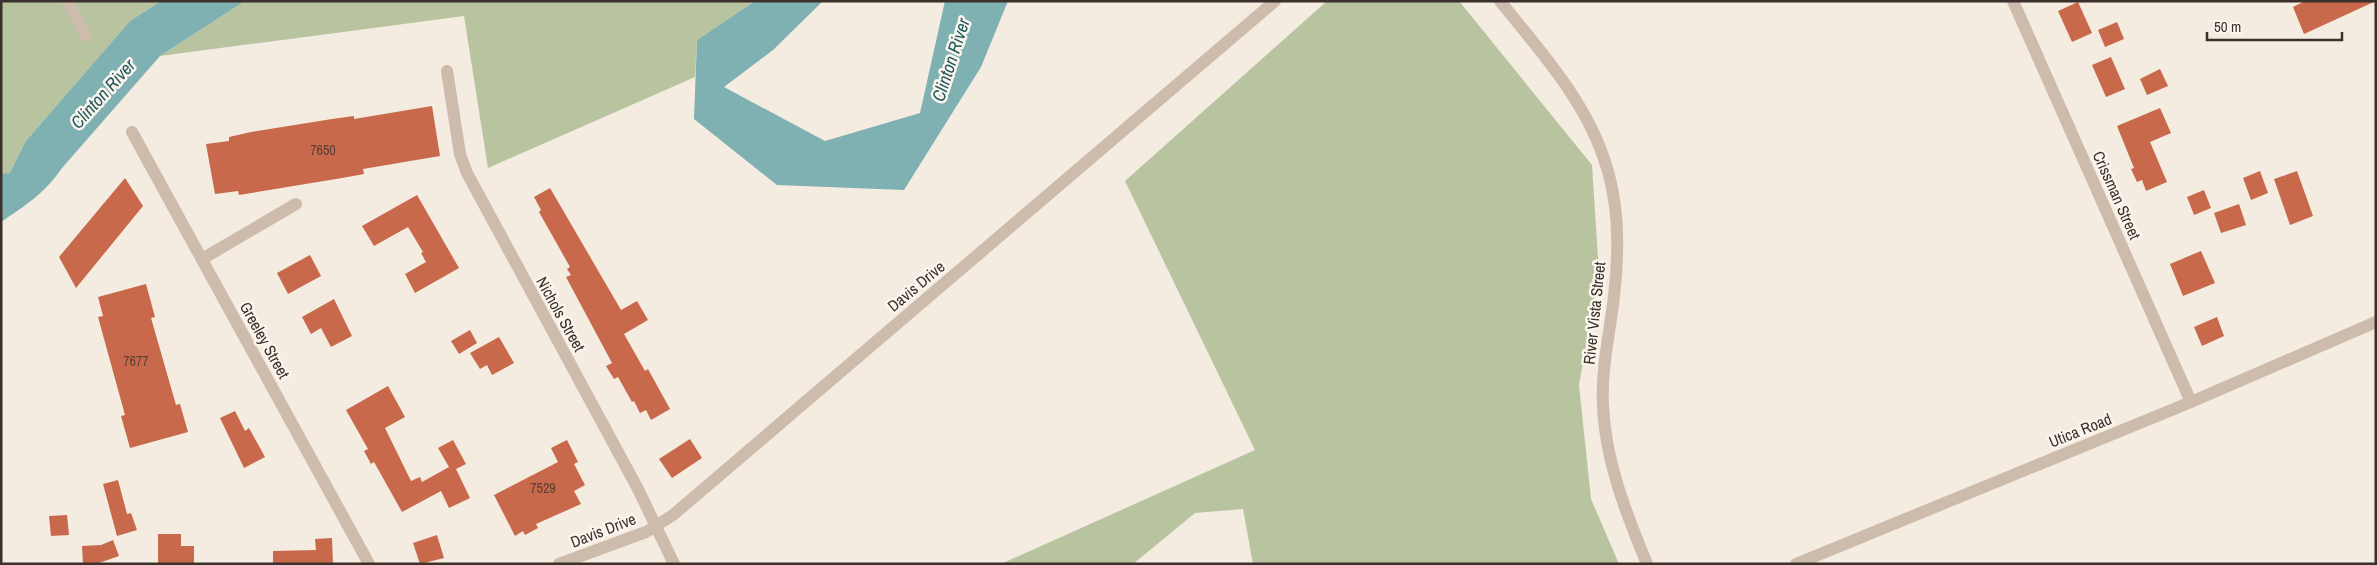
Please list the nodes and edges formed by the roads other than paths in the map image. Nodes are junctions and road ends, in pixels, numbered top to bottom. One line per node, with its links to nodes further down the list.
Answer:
1 (67, 1): 5 (street)
2 (1275, 1): 12 (street, Davis Drive)
3 (1500, 1): 16 (street, River Vista Street)
4 (2013, 1): 11 (street, Crissman Street)
5 (86, 36)
6 (447, 71): 12 (street, Nichols Street)
7 (132, 132): 9 (street, Greeley Street)
8 (296, 204): 9 (street)
9 (202, 259): 13 (street, Greeley Street)
10 (2376, 322): 11 (street, Utica Road)
11 (2191, 402): 17 (street, Utica Road)
12 (655, 527): 14 (street, Davis Drive); 15 (street, Nichols Street)
13 (369, 564)
14 (559, 564)
15 (674, 564)
16 (1647, 564)
17 (1796, 564)

